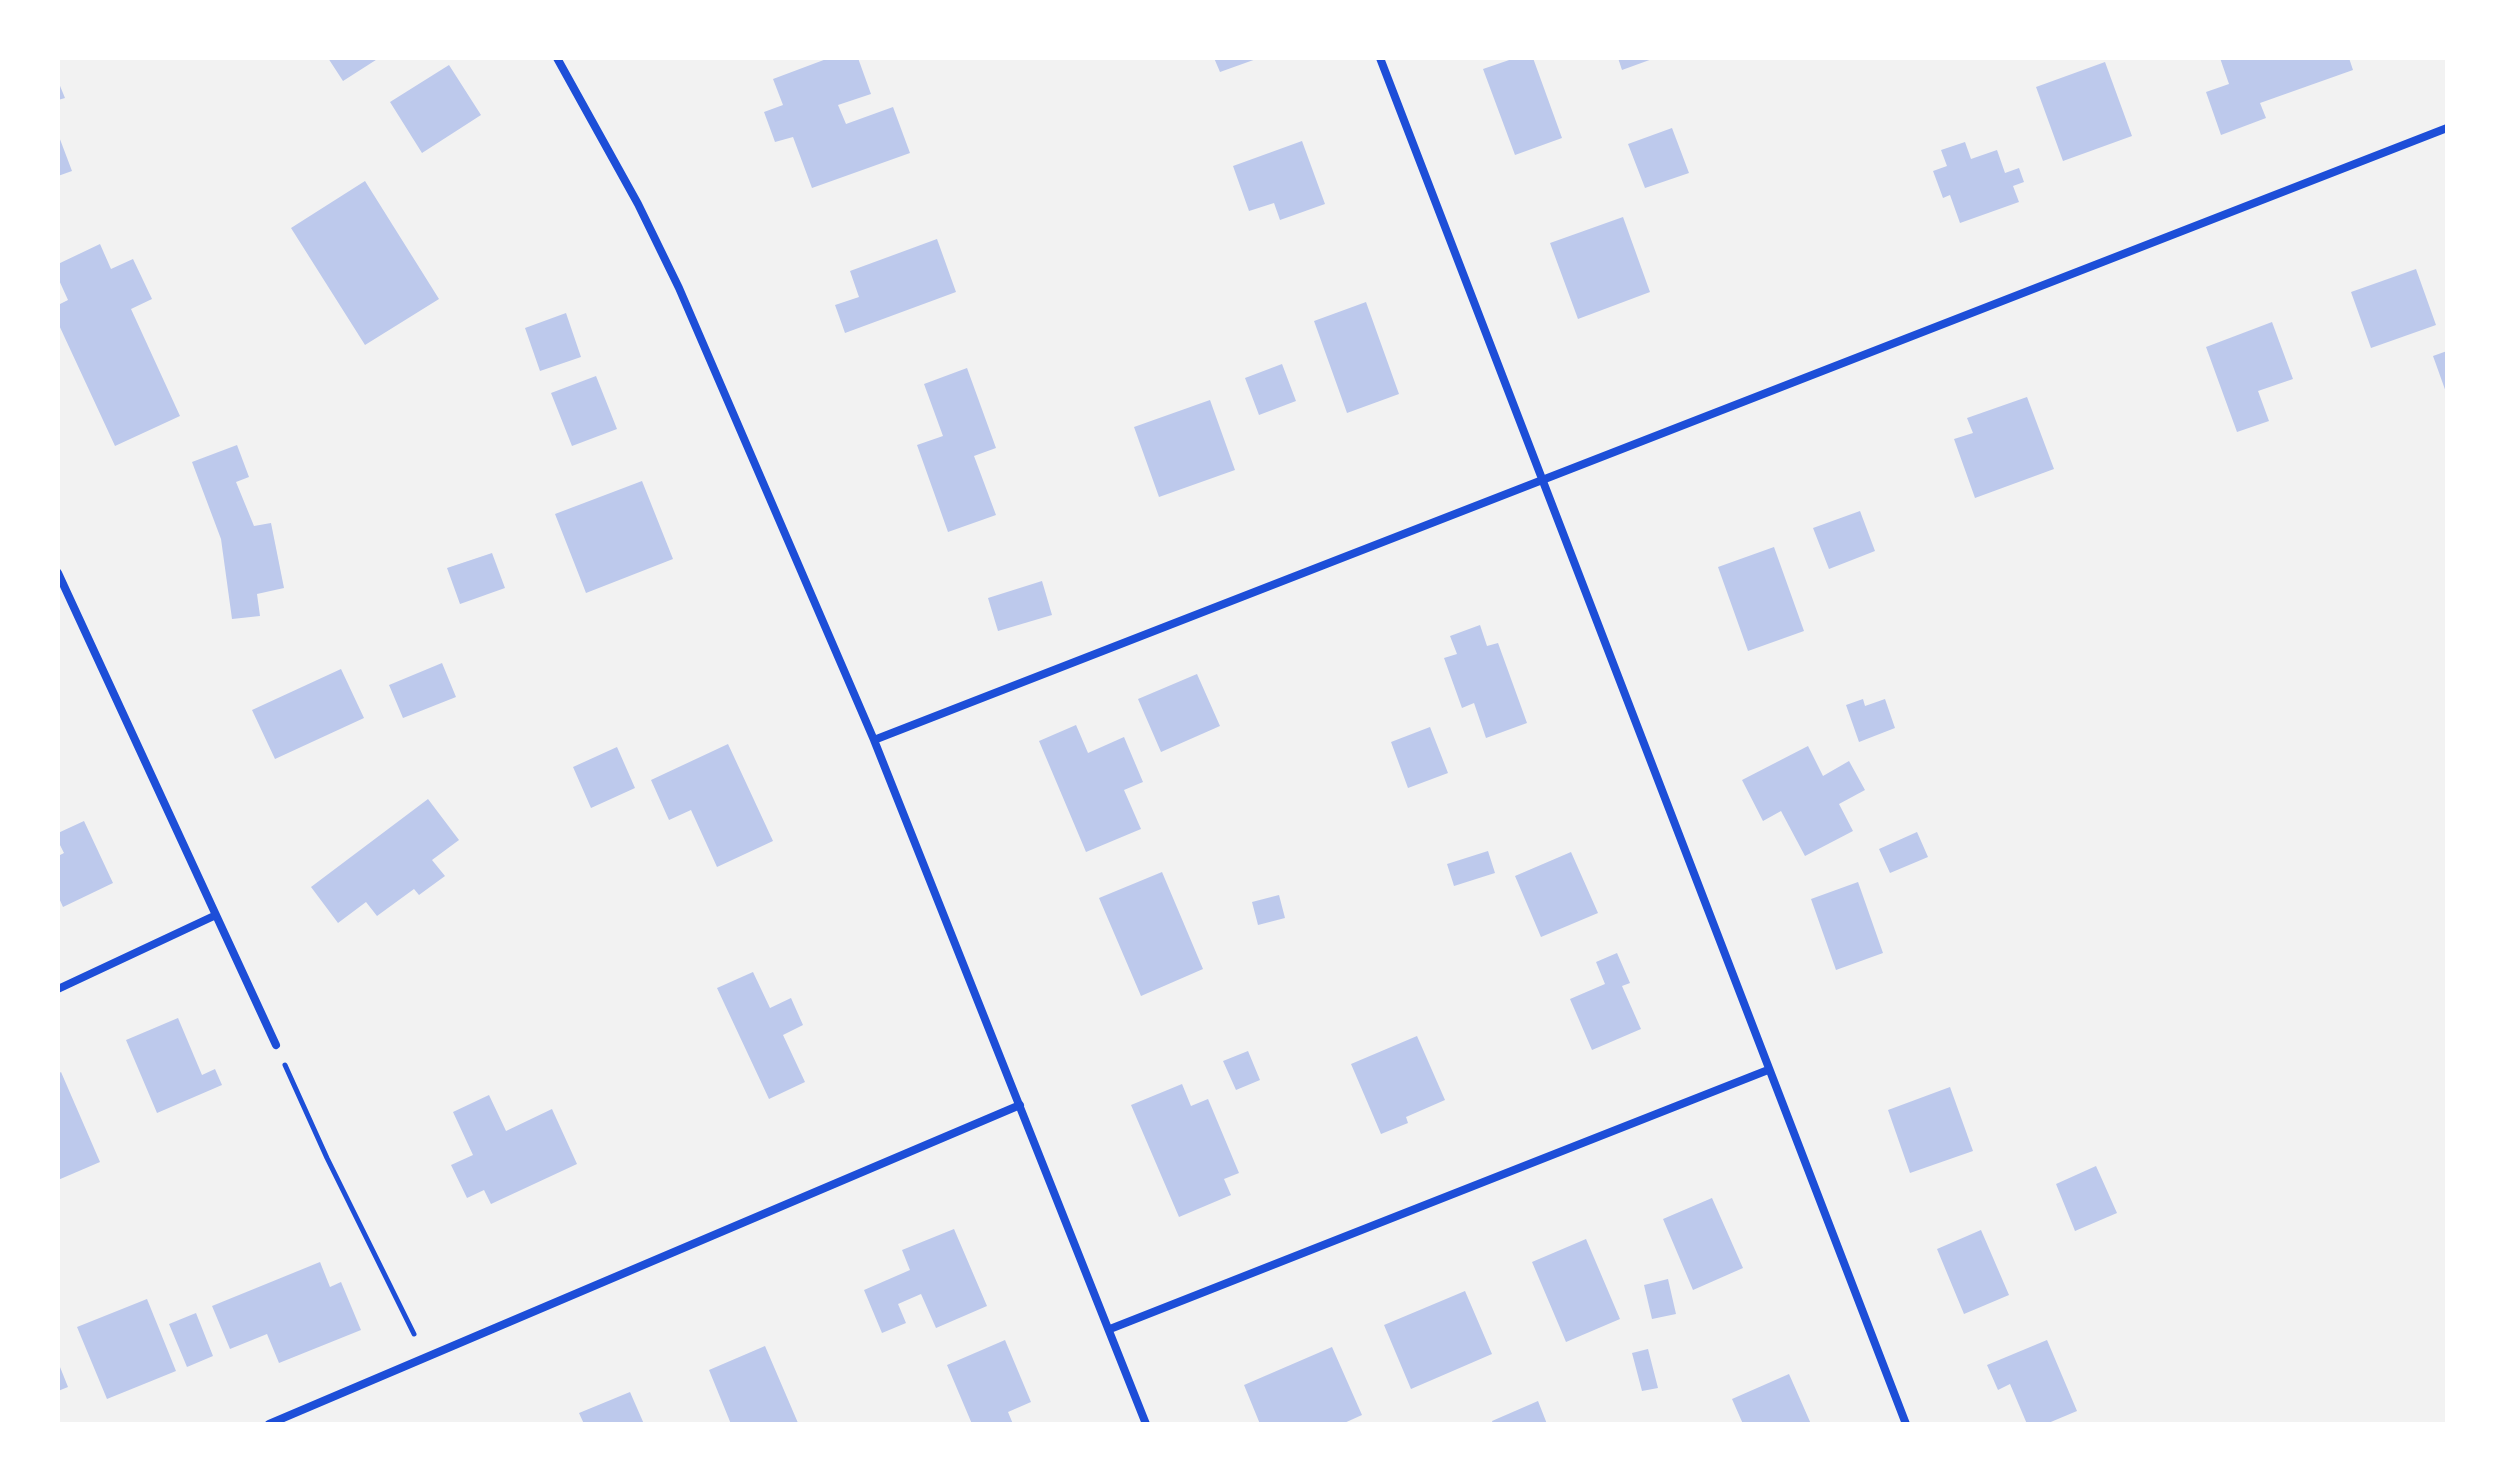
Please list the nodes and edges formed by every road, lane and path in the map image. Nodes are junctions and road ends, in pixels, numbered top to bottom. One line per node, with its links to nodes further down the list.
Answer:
1 (557, 58): 6 (street)
2 (1380, 58): 4 (street)
3 (2447, 128): 4 (street)
4 (1542, 479): 6 (street); 10 (street)
5 (58, 573): 7 (street)
6 (874, 740): 11 (street)
7 (216, 915): 8 (street); 9 (street)
8 (58, 989)
9 (276, 1045): 13 (path)
10 (1768, 1070): 12 (street); 16 (street)
11 (1020, 1105): 12 (street); 13 (street)
12 (1110, 1329): 15 (street)
13 (424, 1357): 14 (street)
14 (269, 1424)
15 (1146, 1424)
16 (1906, 1424)

